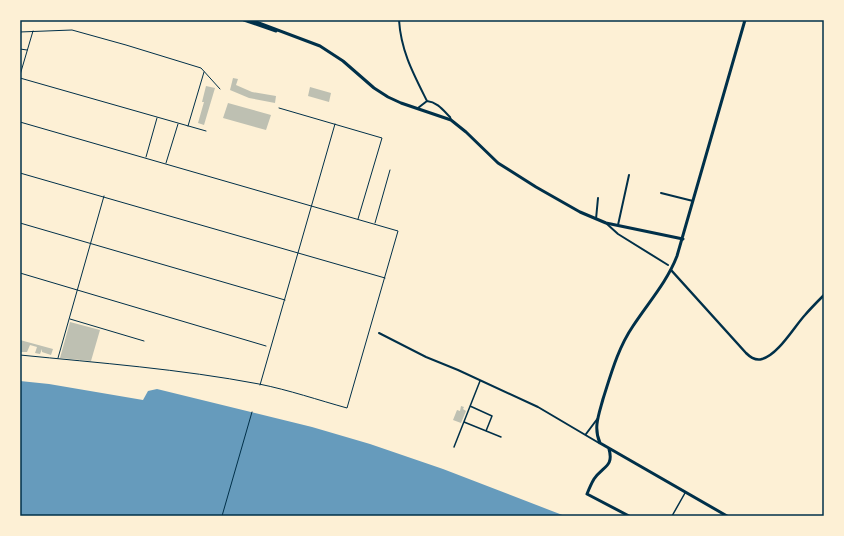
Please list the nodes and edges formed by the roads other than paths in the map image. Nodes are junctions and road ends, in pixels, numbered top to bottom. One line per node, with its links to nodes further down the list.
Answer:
1 (244, 20): 7 (main road)
2 (251, 20): 7 (main road)
3 (399, 20): 14 (street)
4 (745, 20): 32 (main road)
5 (33, 31): 6 (lane); 9 (lane); 10 (lane)
6 (20, 32)
7 (286, 33): 16 (main road)
8 (20, 49): 9 (lane)
9 (27, 50): 11 (lane)
10 (204, 71): 13 (lane); 22 (lane)
11 (20, 75)
12 (20, 78): 17 (lane)
13 (220, 89)
14 (427, 101): 16 (street); 18 (street)
15 (279, 108): 21 (lane)
16 (418, 108): 18 (main road)
17 (157, 117): 20 (lane); 24 (lane)
18 (451, 120): 35 (main road)
19 (20, 122): 24 (lane)
20 (178, 124): 22 (lane); 25 (lane)
21 (335, 124): 33 (lane); 34 (lane)
22 (188, 126): 23 (lane)
23 (206, 132)
24 (146, 158): 25 (lane)
25 (166, 164): 33 (lane)
26 (390, 170): 38 (lane)
27 (20, 172): 30 (lane)
28 (630, 174): 39 (street)
29 (661, 192): 32 (street)
30 (104, 196): 41 (lane); 42 (lane)
31 (598, 198): 35 (street)
32 (694, 201): 40 (main road)
33 (312, 206): 34 (lane); 42 (lane)
34 (358, 219): 38 (lane)
35 (596, 219): 37 (main road)
36 (20, 223): 41 (lane)
37 (606, 223): 39 (main road); 43 (street)
38 (374, 224): 46 (lane)
39 (618, 226): 40 (main road)
40 (683, 239): 44 (main road)
41 (91, 243): 47 (lane); 49 (lane)
42 (299, 253): 46 (lane); 49 (lane)
43 (668, 265): 44 (street)
44 (672, 269): 48 (street); 59 (main road)
45 (20, 273): 47 (lane)
46 (385, 278): 57 (lane)
47 (77, 290): 50 (lane); 53 (lane)
48 (824, 295)
49 (285, 300): 57 (lane)
50 (69, 319): 52 (lane); 55 (lane)
51 (379, 333): 56 (street)
52 (144, 341)
53 (266, 346)
54 (20, 355): 55 (lane)
55 (57, 359): 57 (lane)
56 (480, 381): 58 (street); 62 (street)
57 (260, 385)
58 (470, 406): 60 (street); 61 (street)
59 (598, 417): 62 (street); 64 (main road)
60 (464, 422): 61 (street); 65 (street)
61 (486, 431): 63 (street)
62 (586, 434): 64 (street)
63 (501, 437)
64 (600, 443): 66 (main road)
65 (454, 447)
66 (609, 449): 67 (main road); 68 (main road)
67 (685, 492): 69 (street); 70 (main road)
68 (629, 516)
69 (672, 516)
70 (727, 516)

